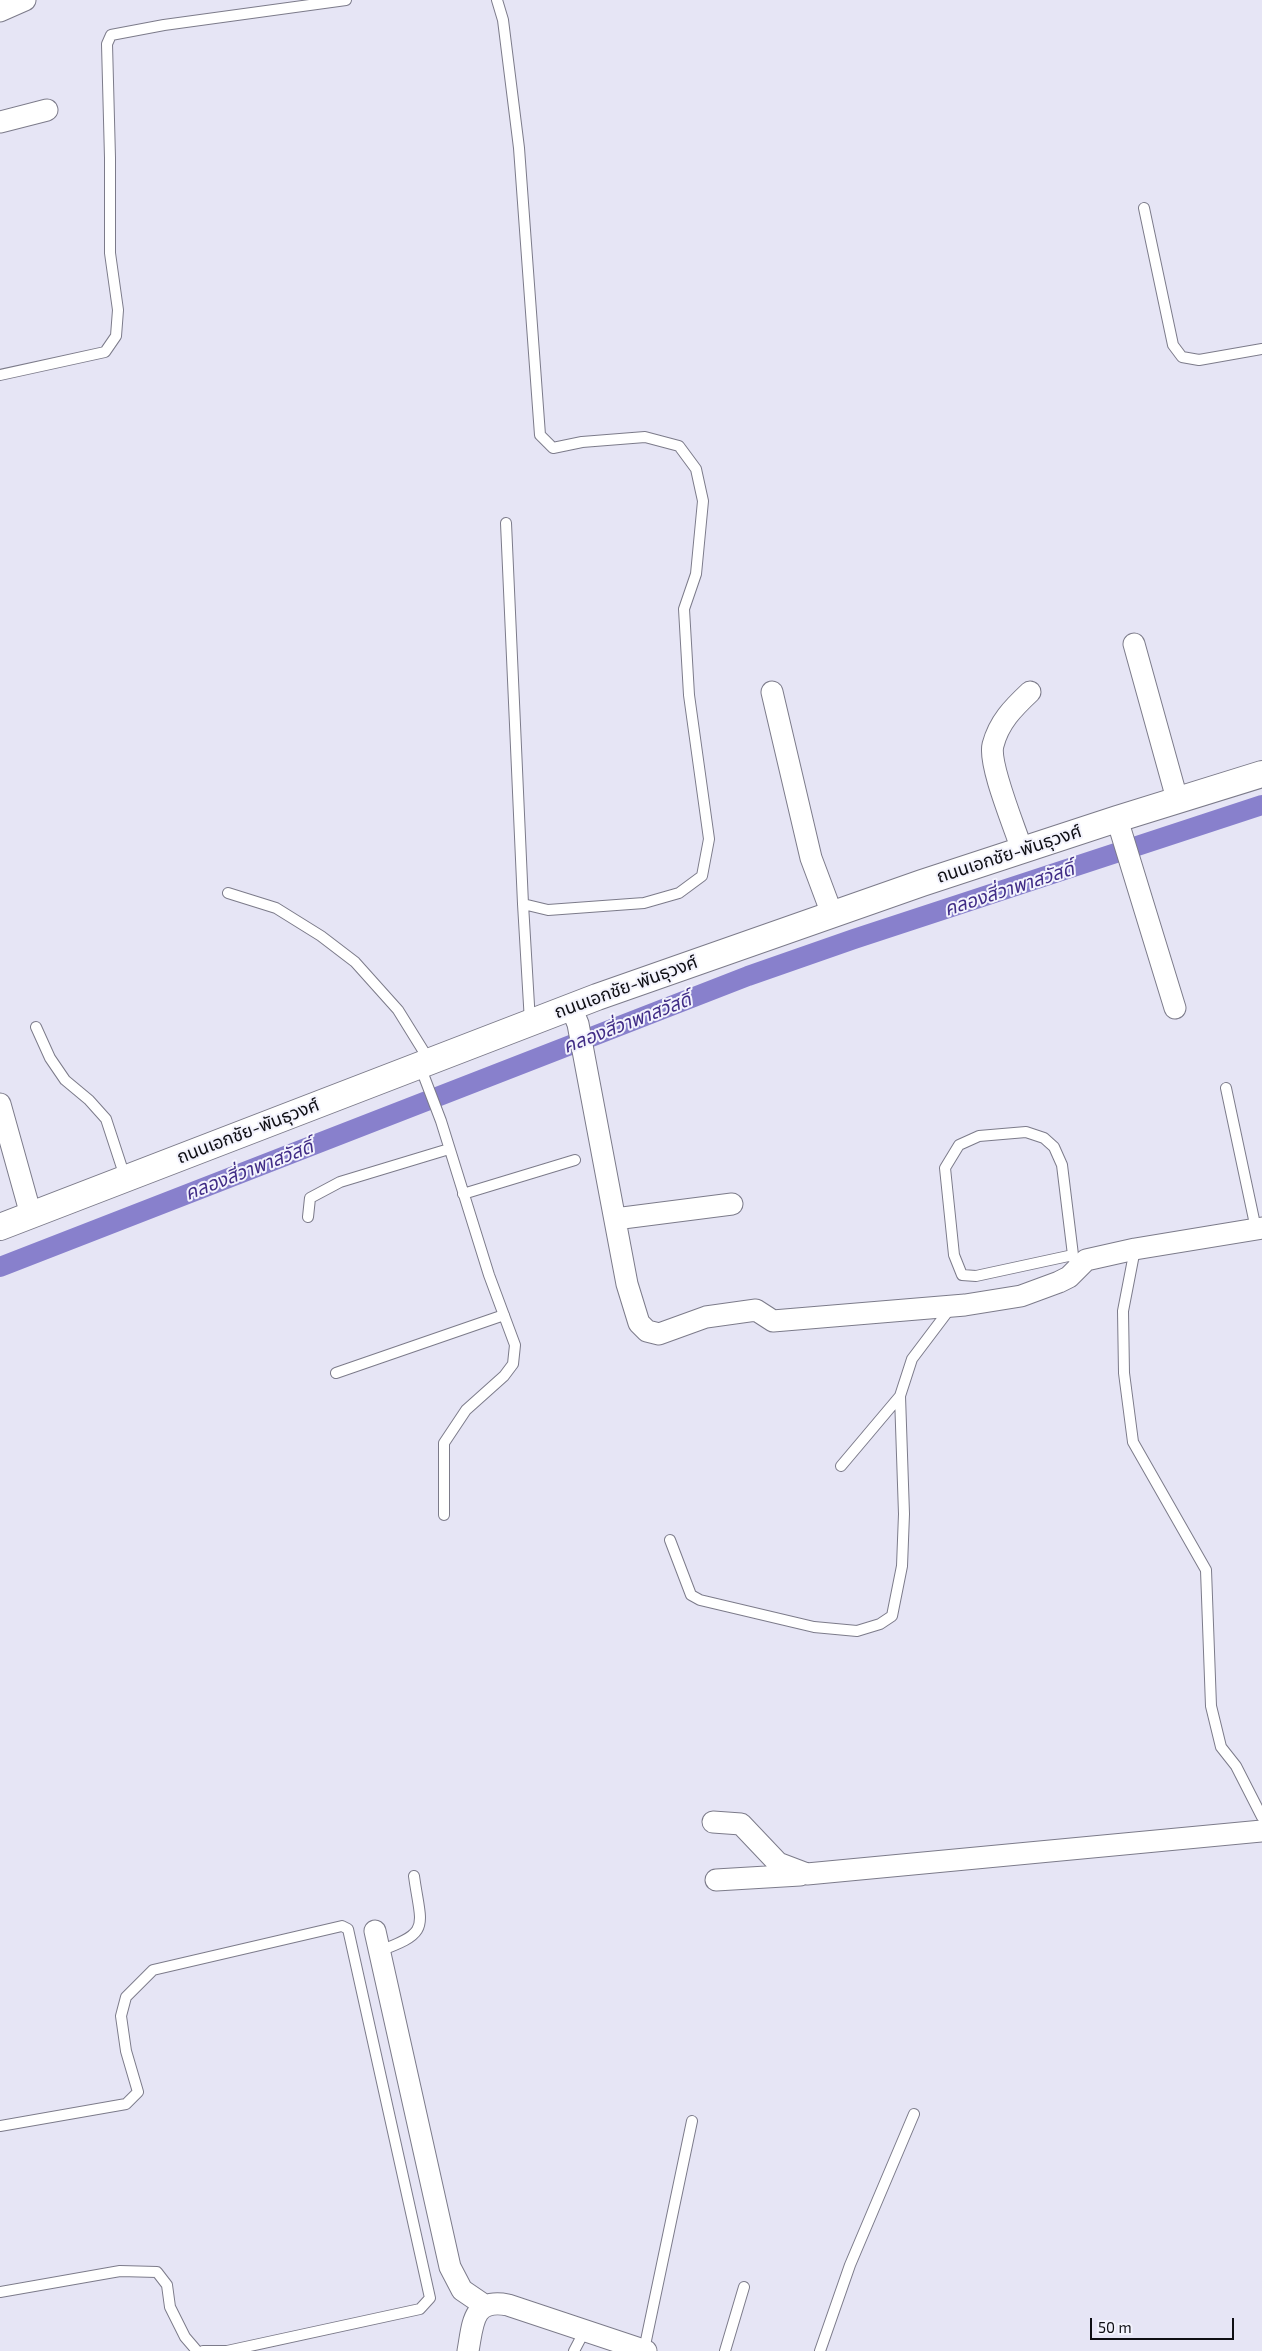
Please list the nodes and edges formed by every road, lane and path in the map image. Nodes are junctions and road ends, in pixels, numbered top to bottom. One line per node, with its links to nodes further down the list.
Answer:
1 (25, 0): 4 (street)
2 (346, 0): 9 (lane)
3 (497, 0): 20 (lane)
4 (0, 10)
5 (47, 110): 6 (street)
6 (0, 122)
7 (1144, 208): 8 (lane)
8 (1262, 349)
9 (0, 375)
10 (506, 523): 20 (lane)
11 (1134, 644): 16 (street)
12 (772, 692): 21 (street)
13 (1030, 692): 18 (street)
14 (796, 732): 21 (street)
15 (1262, 774): 16 (street, ถนนเอกชัย-พันธุวงศ์)
16 (1177, 799): 17 (street, ถนนเอกชัย-พันธุวงศ์)
17 (1120, 828): 18 (street, ถนนเอกชัย-พันธุวงศ์); 22 (street)
18 (1022, 850): 21 (street, ถนนเอกชัย-พันธุวงศ์)
19 (228, 893): 26 (lane)
20 (523, 904): 24 (lane)
21 (838, 912): 23 (street, ถนนเอกชัย-พันธุวงศ์)
22 (1175, 1008)
23 (574, 1015): 24 (street, ถนนเอกชัย-พันธุวงศ์); 36 (street)
24 (530, 1023): 26 (street, ถนนเอกชัย-พันธุวงศ์)
25 (36, 1027): 31 (lane)
26 (425, 1070): 29 (lane); 31 (street, ถนนเอกชัย-พันธุวงศ์)
27 (1226, 1088): 38 (lane)
28 (0, 1104): 34 (street)
29 (449, 1149): 32 (lane); 35 (lane)
30 (575, 1160): 32 (lane)
31 (125, 1178): 34 (street, ถนนเอกชัย-พันธุวงศ์)
32 (463, 1194): 42 (lane)
33 (732, 1204): 36 (street)
34 (31, 1214): 37 (street, ถนนเอกชัย-พันธุวงศ์)
35 (308, 1217)
36 (615, 1219): 41 (street)
37 (0, 1226)
38 (1259, 1228): 39 (street)
39 (1135, 1248): 40 (street); 48 (lane)
40 (1074, 1262): 40 (lane); 41 (street)
41 (952, 1306): 44 (lane)
42 (504, 1315): 43 (lane); 46 (lane)
43 (336, 1373)
44 (900, 1396): 45 (lane); 47 (lane)
45 (841, 1466)
46 (444, 1515)
47 (670, 1540)
48 (1262, 1817)
49 (714, 1822): 51 (street)
50 (1262, 1831): 51 (street)
51 (807, 1874): 53 (street)
52 (414, 1876): 54 (lane)
53 (716, 1880)
54 (377, 1941): 60 (street)
55 (914, 2114): 68 (lane)
56 (692, 2121): 66 (lane)
57 (0, 2126): 63 (lane)
58 (744, 2287): 67 (lane)
59 (0, 2292): 62 (lane)
60 (484, 2305): 61 (street); 64 (street)
61 (584, 2332): 65 (lane); 66 (street)
62 (197, 2351)
63 (203, 2351)
64 (468, 2351)
65 (574, 2351)
66 (645, 2351)
67 (725, 2351)
68 (820, 2351)

